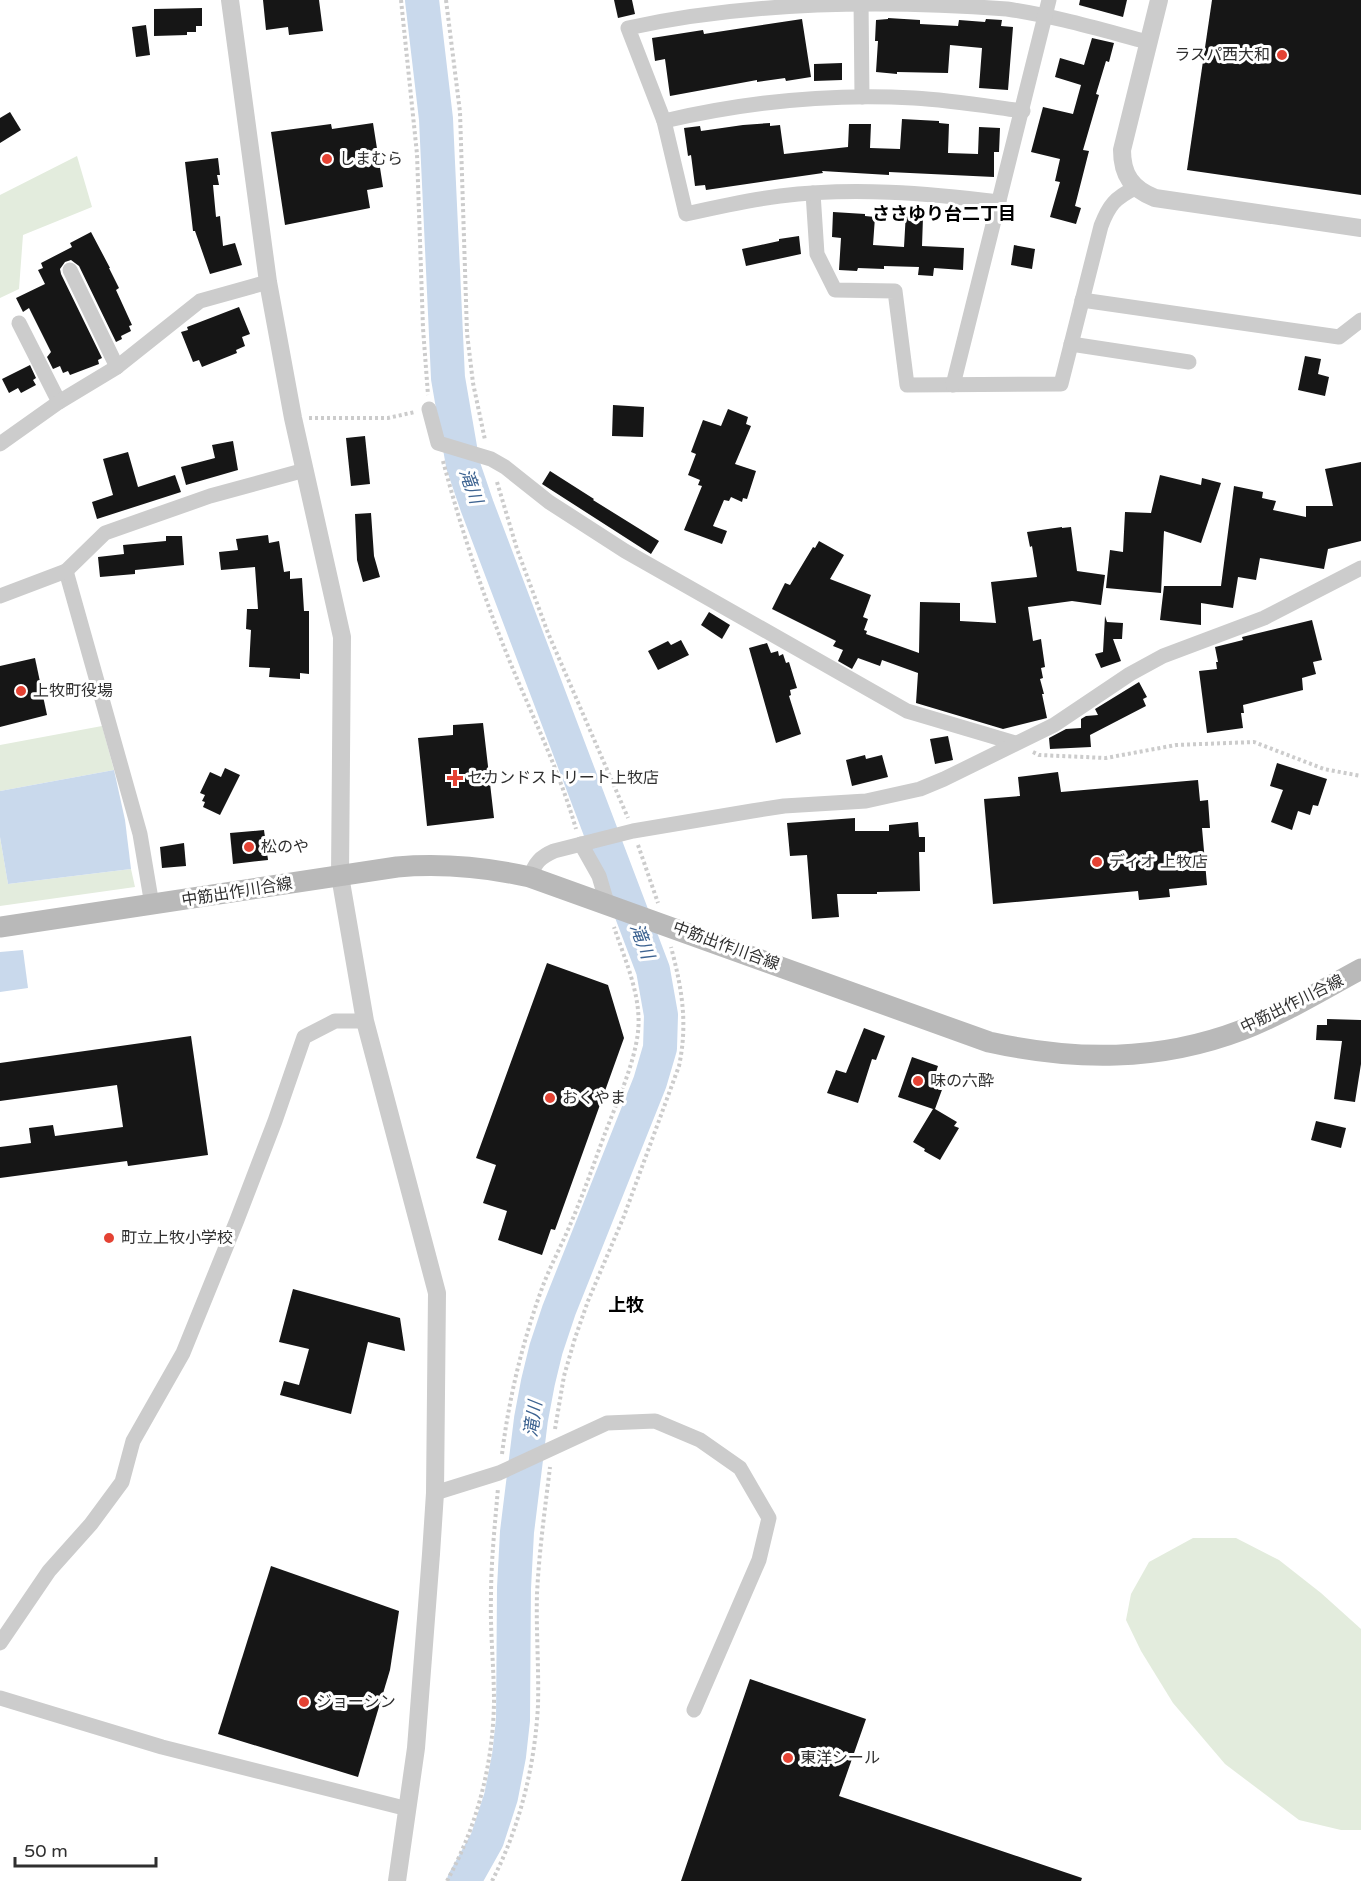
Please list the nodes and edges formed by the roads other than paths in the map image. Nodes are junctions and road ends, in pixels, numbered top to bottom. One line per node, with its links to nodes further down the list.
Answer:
1 (230, 0): 16 (street)
2 (861, 0): 5 (street); 6 (street); 8 (street)
3 (1049, 0): 6 (street)
4 (1159, 0): 7 (street)
5 (798, 2): 10 (street)
6 (1046, 16): 7 (street); 9 (street)
7 (1148, 42): 11 (street)
8 (862, 97): 9 (street); 10 (street)
9 (1023, 111): 13 (street)
10 (664, 121): 12 (street)
11 (1135, 188): 14 (street); 17 (street)
12 (813, 194): 13 (street); 23 (street)
13 (999, 202): 23 (street)
14 (1361, 228)
15 (70, 270): 22 (street)
16 (268, 282): 22 (street); 27 (street)
17 (1082, 300): 18 (street); 20 (street)
18 (1361, 320)
19 (19, 323): 24 (street)
20 (1071, 344): 21 (street); 23 (street)
21 (1189, 362)
22 (117, 367): 24 (street)
23 (953, 385)
24 (59, 402): 26 (street)
25 (429, 409): 31 (street)
26 (0, 444)
27 (305, 470): 29 (street); 33 (street)
28 (1361, 568): 31 (street)
29 (66, 571): 30 (street); 36 (street)
30 (0, 596)
31 (1016, 743): 32 (street)
32 (581, 844): 34 (street); 35 (street)
33 (340, 876): 34 (main road, 中筋出作川合線); 36 (main road, 中筋出作川合線); 39 (street)
34 (530, 877): 35 (main road, 中筋出作川合線)
35 (607, 903): 38 (main road, 中筋出作川合線)
36 (152, 905): 37 (main road, 中筋出作川合線)
37 (0, 927)
38 (1361, 969)
39 (365, 1021): 40 (street); 41 (street)
40 (435, 1493): 43 (street); 44 (street)
41 (0, 1643)
42 (0, 1698): 44 (street)
43 (694, 1710)
44 (408, 1809): 45 (street)
45 (397, 1881)

